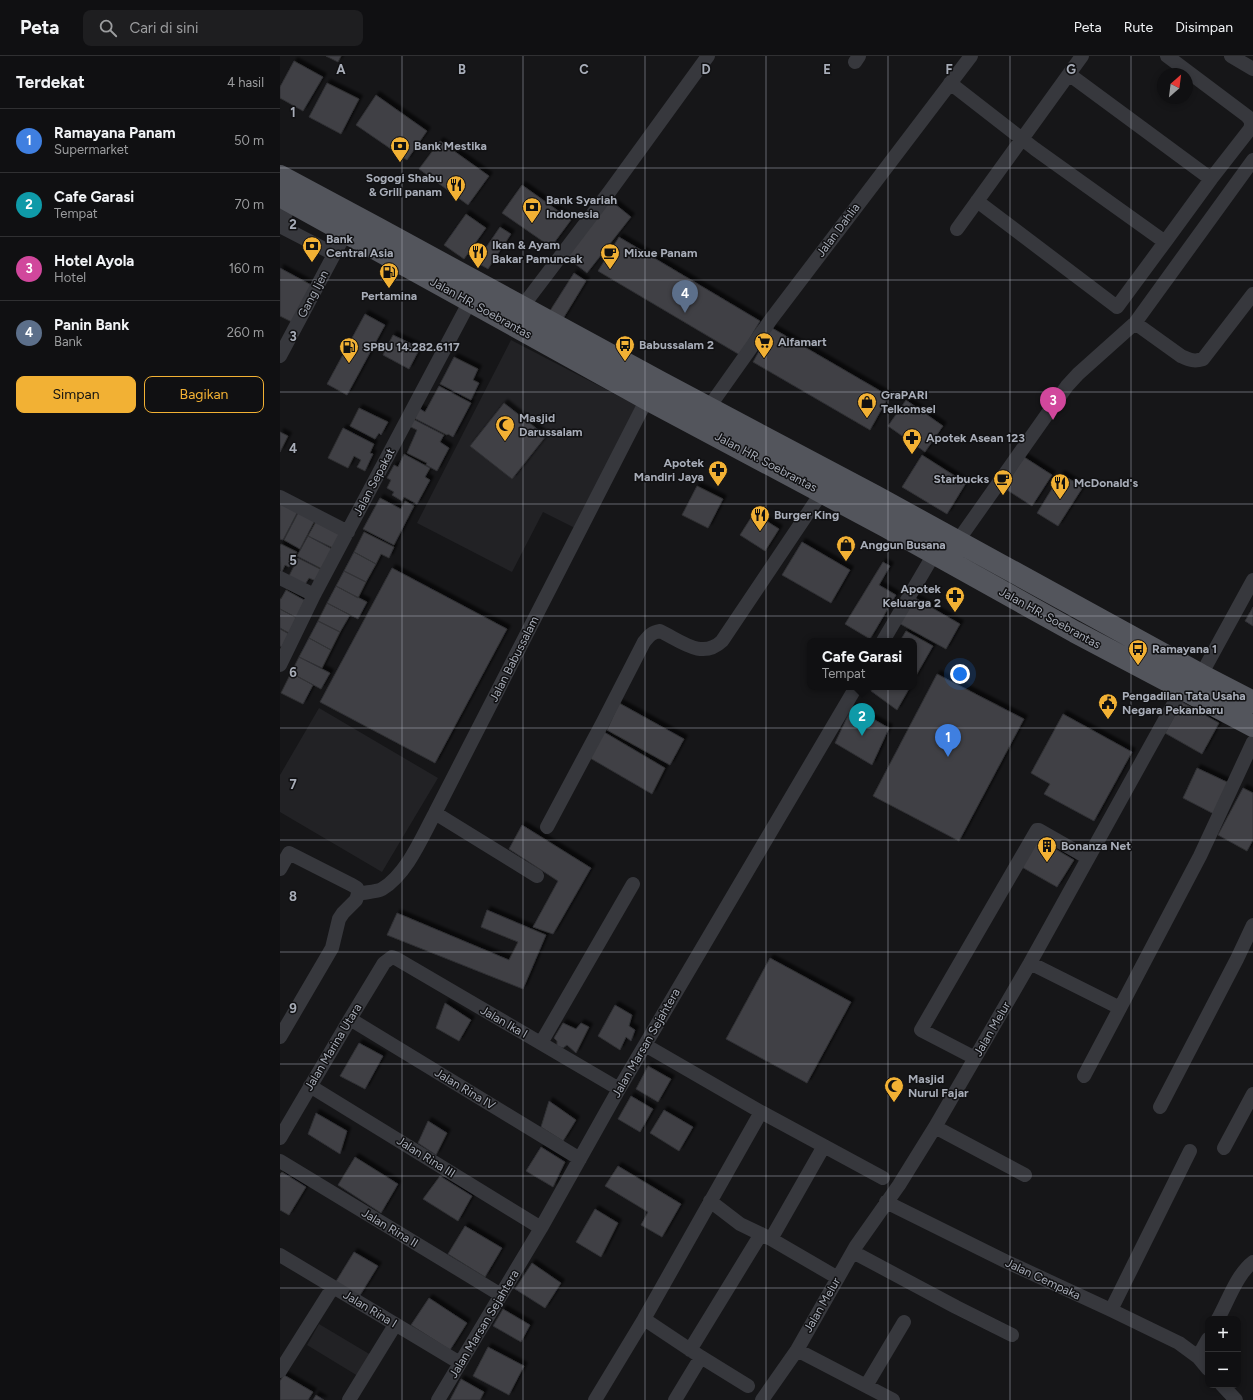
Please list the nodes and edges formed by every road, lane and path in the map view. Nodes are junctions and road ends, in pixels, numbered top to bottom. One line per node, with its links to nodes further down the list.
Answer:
1 (708, 56): 21 (street)
2 (971, 56): 8 (street, Jalan Dahlia)
3 (1082, 56): 7 (street)
4 (1167, 56): 11 (street)
5 (1231, 56): 6 (street)
6 (1253, 69)
7 (1070, 75): 9 (street); 11 (street)
8 (950, 83): 9 (street); 25 (street, Jalan Dahlia)
9 (1022, 138): 13 (street); 17 (street)
10 (1253, 160): 22 (street)
11 (1211, 179): 17 (street)
12 (287, 190): 14 (street); 16 (main road, Jalan HR. Soebrantas); 21 (main road, Jalan HR. Soebrantas)
13 (977, 201): 15 (street); 17 (street)
14 (280, 226): 18 (street)
15 (957, 228)
16 (346, 232): 18 (street, Gang Ijen); 20 (main road, Jalan HR. Soebrantas)
17 (1165, 242)
18 (334, 254): 23 (street, Gang Ijen)
19 (1253, 294): 22 (street)
20 (470, 301): 24 (main road, Jalan HR. Soebrantas); 31 (street, Jalan Sepakat)
21 (522, 307): 25 (main road, Jalan HR. Soebrantas)
22 (1135, 323): 32 (street)
23 (280, 356)
24 (647, 399): 26 (main road, Jalan HR. Soebrantas); 45 (street, Jalan Babussalam)
25 (709, 407): 26 (main road); 27 (main road, Jalan HR. Soebrantas)
26 (700, 427): 28 (main road, Jalan HR. Soebrantas)
27 (757, 434): 28 (main road); 32 (main road, Jalan HR. Soebrantas)
28 (746, 452): 29 (main road, Jalan HR. Soebrantas)
29 (822, 492): 33 (main road, Jalan HR. Soebrantas); 46 (street)
30 (280, 497): 31 (street)
31 (348, 532): 36 (street, Jalan Sepakat)
32 (957, 542): 39 (main road, Jalan HR. Soebrantas)
33 (934, 554): 37 (street); 40 (main road, Jalan HR. Soebrantas)
34 (280, 578): 36 (street)
35 (1253, 580): 39 (street)
36 (314, 595): 38 (street, Jalan Sepakat)
37 (885, 638)
38 (281, 662)
39 (1201, 676): 42 (main road, Jalan HR. Soebrantas)
40 (1182, 689): 43 (main road, Jalan HR. Soebrantas); 47 (street, Jalan Melur)
41 (854, 690): 59 (street, Jalan Marsan Sejahtera)
42 (1251, 696)
43 (1253, 726)
44 (1253, 742): 55 (street)
45 (435, 813): 49 (street); 51 (street, Jalan Babussalam)
46 (547, 826)
47 (1088, 858): 54 (street, Jalan Melur); 60 (street)
48 (280, 869): 51 (street)
49 (537, 876)
50 (633, 884): 58 (street)
51 (358, 894): 57 (street)
52 (1253, 925): 65 (street)
53 (389, 959): 56 (street, Jalan Marina Utara); 58 (street, Jalan Ika I)
54 (1030, 963): 55 (street); 60 (street, Jalan Melur)
55 (1120, 1008): 61 (street)
56 (350, 1019): 62 (street, Jalan Marina Utara); 72 (street, Jalan Rina IV)
57 (280, 1037)
58 (541, 1043): 63 (street, Jalan Ika I)
59 (645, 1045): 63 (street, Jalan Marsan Sejahtera); 66 (street)
60 (975, 1058): 67 (street, Jalan Melur)
61 (1084, 1076)
62 (310, 1086): 68 (street, Jalan Marina Utara); 78 (street, Jalan Rina III)
63 (619, 1089): 72 (street, Jalan Marsan Sejahtera)
64 (1253, 1094): 70 (street)
65 (1160, 1107)
66 (761, 1112): 69 (street); 76 (street)
67 (935, 1127): 74 (street); 77 (street, Jalan Melur)
68 (280, 1138)
69 (824, 1146): 75 (street); 79 (street)
70 (1224, 1148)
71 (1190, 1151): 86 (street)
72 (580, 1159): 78 (street, Jalan Marsan Sejahtera)
73 (280, 1161): 85 (street, Jalan Rina II)
74 (1025, 1175)
75 (883, 1178)
76 (710, 1201): 79 (street); 88 (street)
77 (886, 1202): 80 (street, Jalan Melur); 86 (street, Jalan Cempaka)
78 (541, 1228): 85 (street, Jalan Marsan Sejahtera)
79 (766, 1237): 83 (street); 94 (street)
80 (853, 1252): 83 (street, Jalan Melur); 91 (street)
81 (280, 1255): 84 (street, Jalan Rina I)
82 (1253, 1262): 87 (street)
83 (838, 1278): 93 (street, Jalan Melur)
84 (333, 1287): 90 (street, Jalan Rina I); 98 (street)
85 (501, 1295): 96 (street, Jalan Marsan Sejahtera)
86 (1111, 1310): 95 (street, Jalan Cempaka)
87 (1220, 1316)
88 (644, 1319): 94 (street); 105 (street)
89 (904, 1322): 100 (street)
90 (395, 1325): 96 (street, Jalan Rina I); 103 (street)
91 (1012, 1335)
92 (1205, 1344): 95 (street)
93 (796, 1350): 100 (street); 102 (street, Jalan Melur)
94 (696, 1353): 99 (street); 106 (street)
95 (1198, 1357): 97 (street, Jalan Cempaka)
96 (460, 1363): 104 (street, Jalan Marsan Sejahtera)
97 (1205, 1365)
98 (280, 1371)
99 (748, 1386)
100 (866, 1386): 107 (street)
101 (1225, 1388): 108 (street)
102 (763, 1399)
103 (349, 1400)
104 (438, 1400)
105 (595, 1400)
106 (675, 1400)
107 (893, 1400)
108 (1236, 1400)

